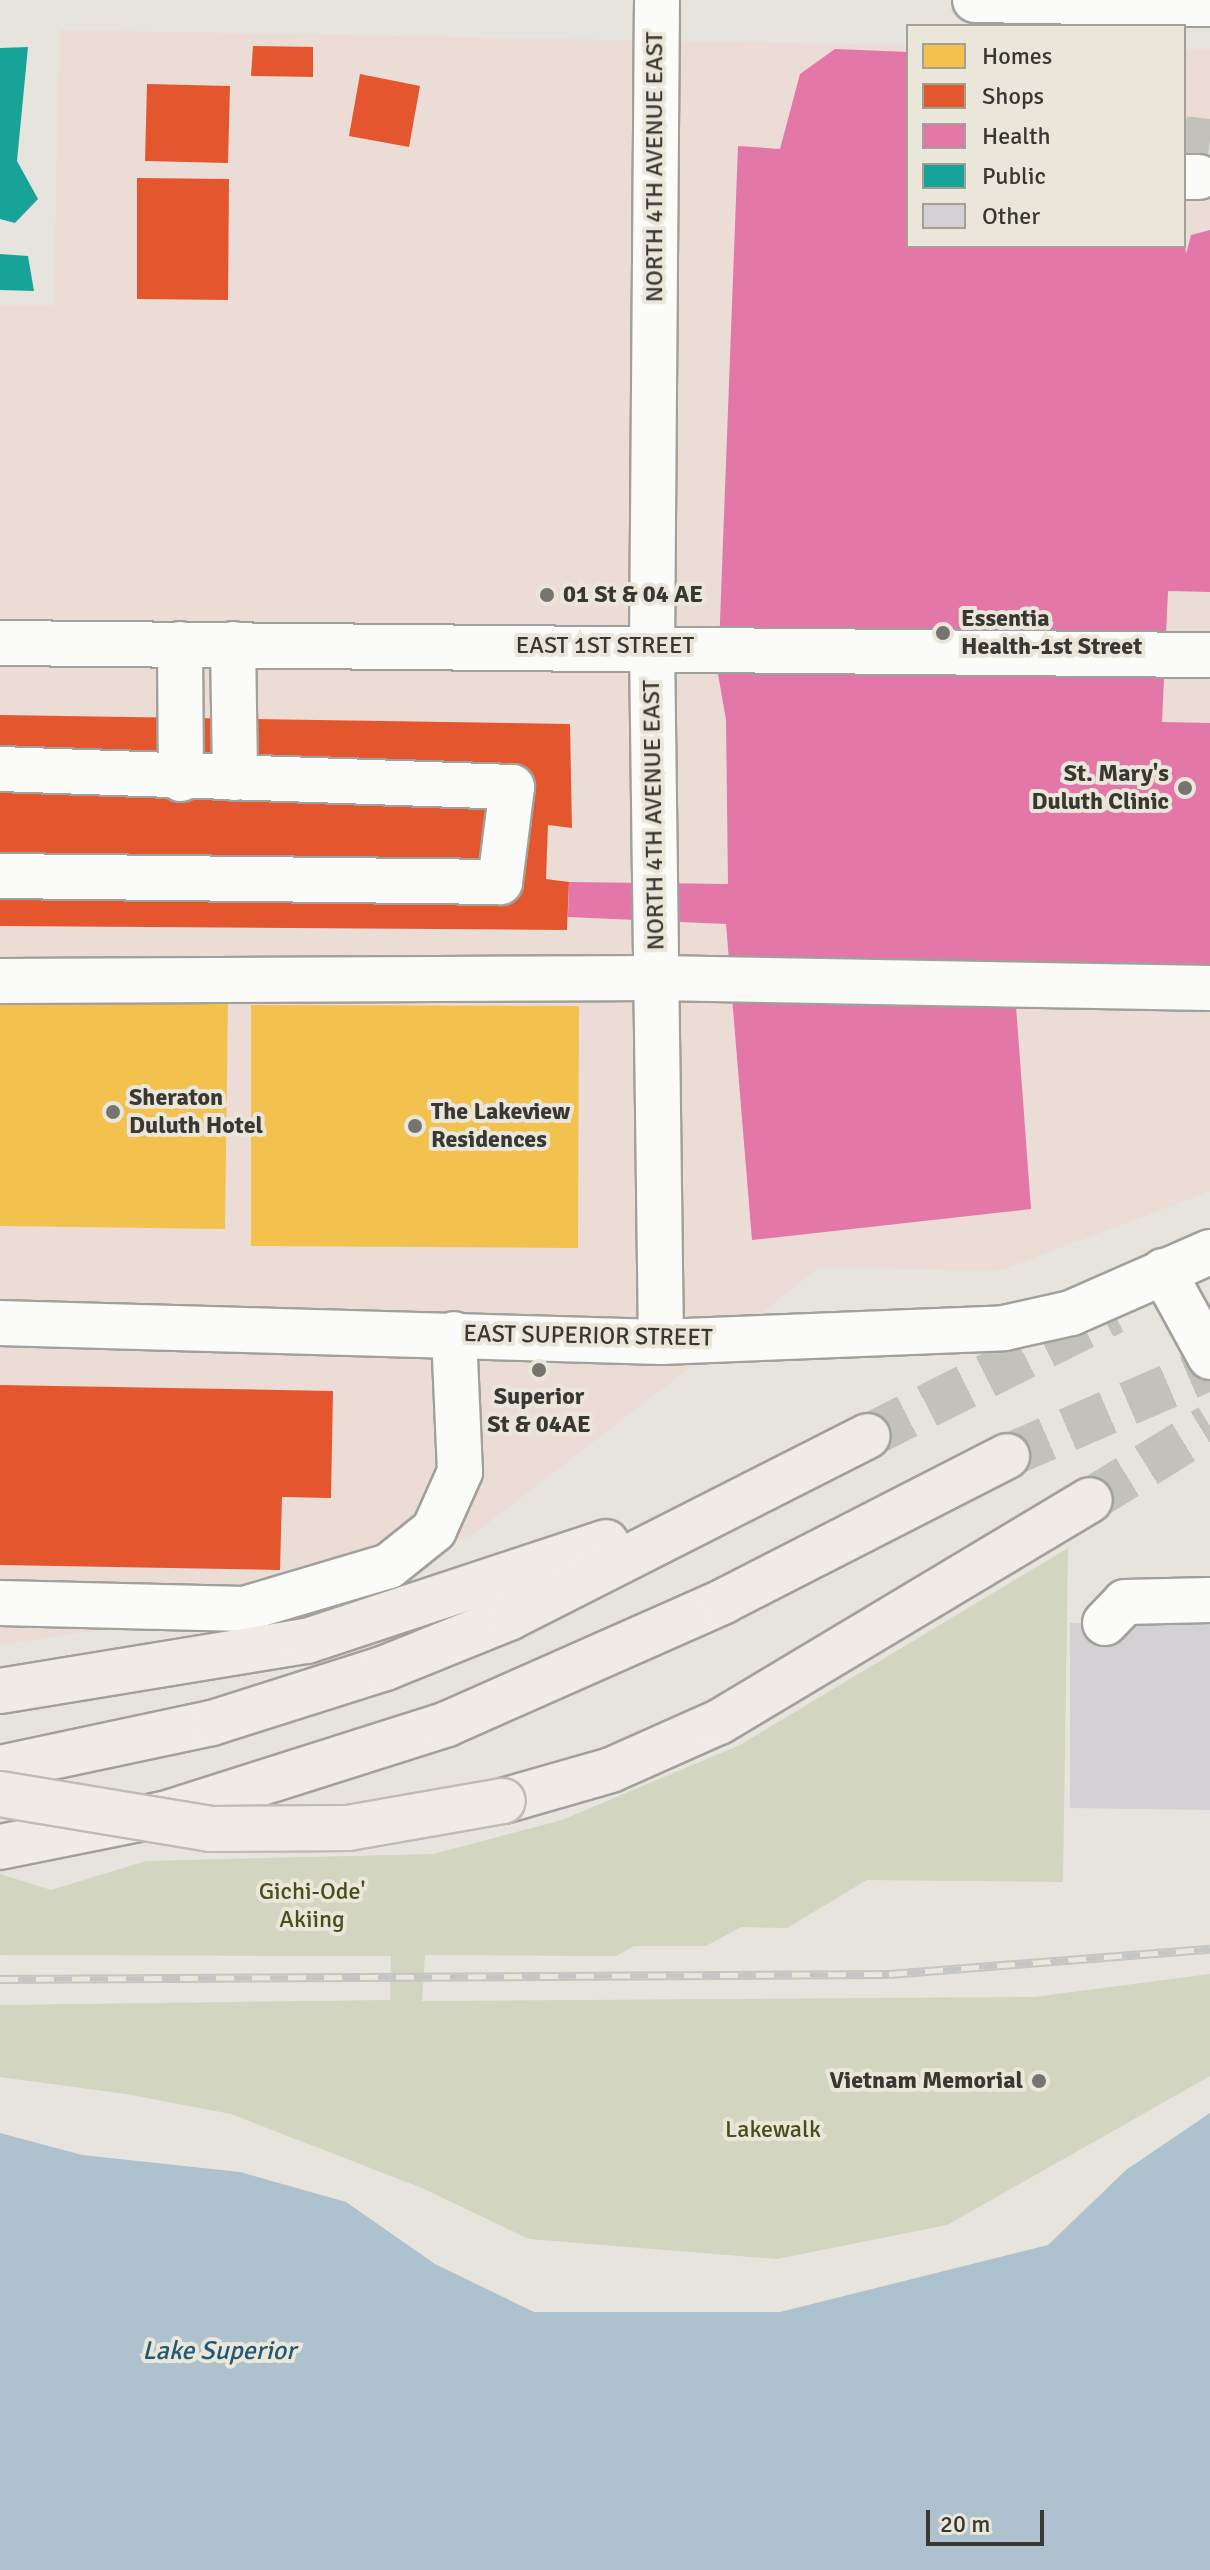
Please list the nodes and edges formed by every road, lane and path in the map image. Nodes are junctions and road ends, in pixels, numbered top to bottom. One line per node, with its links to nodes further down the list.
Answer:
1 (657, 0): 7 (street, NORTH 4TH AVENUE EAST)
2 (975, 0): 3 (street)
3 (1210, 4)
4 (0, 643): 5 (street, EAST 1ST STREET)
5 (180, 644): 6 (street, EAST 1ST STREET); 11 (street)
6 (233, 644): 7 (street, EAST 1ST STREET); 10 (street)
7 (652, 646): 8 (street, EAST 1ST STREET); 13 (street, NORTH 4TH AVENUE EAST)
8 (1210, 655)
9 (0, 769): 11 (street)
10 (235, 778): 11 (street); 12 (street)
11 (181, 779)
12 (0, 876)
13 (657, 978): 14 (street); 15 (street); 20 (street, NORTH 4TH AVENUE EAST)
14 (0, 981)
15 (1210, 988)
16 (1210, 1252): 17 (street, EAST SUPERIOR STREET)
17 (1163, 1271): 20 (street, EAST SUPERIOR STREET); 21 (street)
18 (0, 1323): 19 (street, EAST SUPERIOR STREET)
19 (454, 1334): 20 (street, EAST SUPERIOR STREET); 27 (street)
20 (661, 1342)
21 (1210, 1357)
22 (868, 1436): 24 (highway)
23 (1007, 1456): 32 (highway)
24 (762, 1484): 29 (highway); 30 (highway)
25 (1090, 1500): 31 (highway, bridge)
26 (1210, 1600): 28 (street)
27 (0, 1603)
28 (1105, 1623)
29 (0, 1691)
30 (0, 1768)
31 (0, 1794)
32 (0, 1847)

